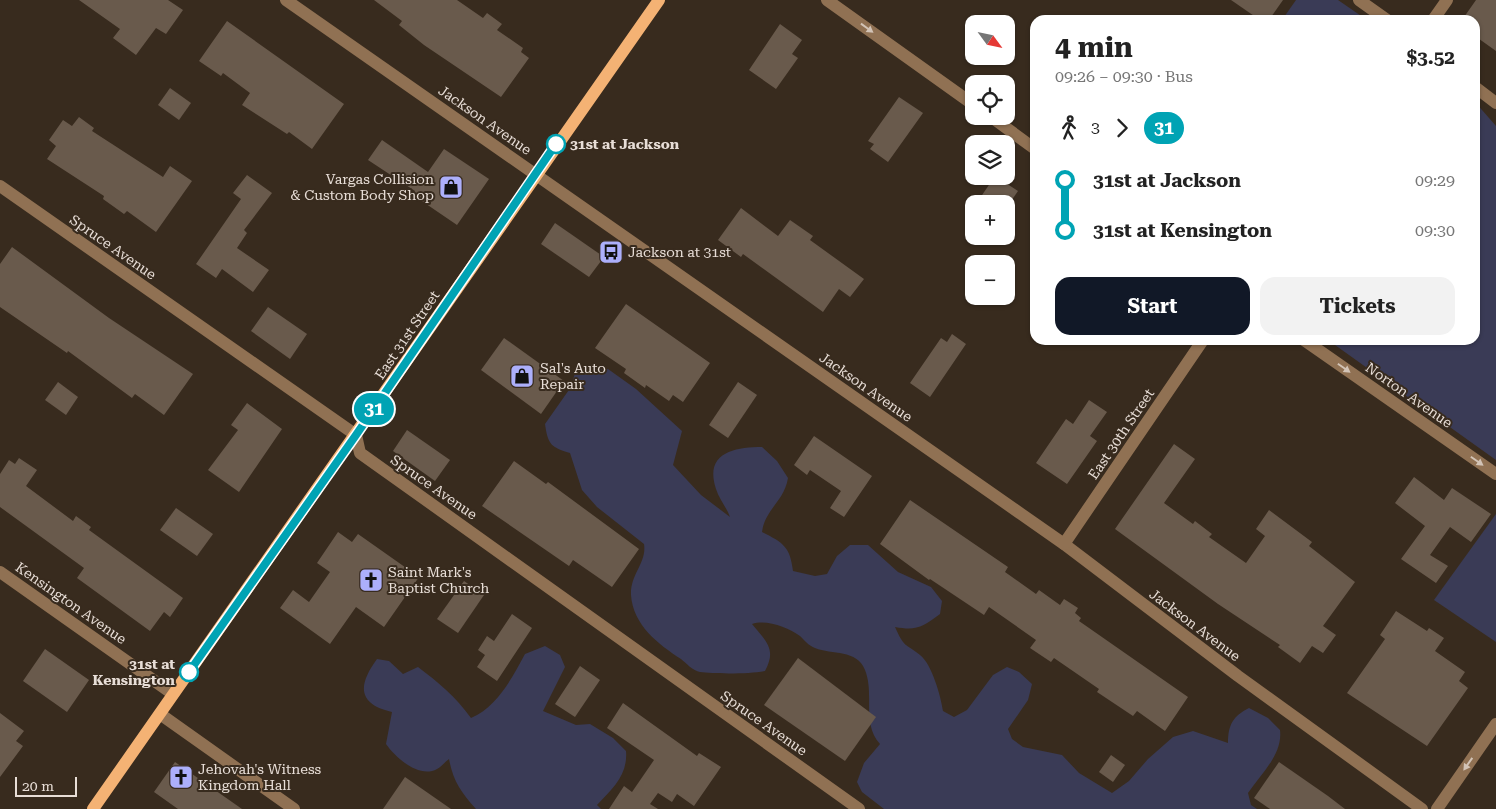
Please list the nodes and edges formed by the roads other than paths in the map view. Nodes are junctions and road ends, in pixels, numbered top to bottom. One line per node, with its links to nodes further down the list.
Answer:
1 (286, 0): 13 (street, Jackson Avenue)
2 (658, 0): 13 (main road, East 31st Street)
3 (827, 0): 9 (street, one-way to 9)
4 (1359, 0): 6 (street)
5 (1448, 0): 7 (street)
6 (1380, 15)
7 (1437, 15)
8 (1480, 91): 10 (street)
9 (965, 99)
10 (1492, 100)
11 (1002, 125): 12 (street)
12 (1030, 145)
13 (536, 174): 17 (main road, East 31st Street); 19 (street, Jackson Avenue)
14 (0, 186): 17 (street, Spruce Avenue)
15 (1200, 345): 19 (street, East 30th Street)
16 (1311, 345): 18 (street, Norton Avenue, one-way to 18)
17 (356, 435): 21 (main road, East 31st Street); 26 (street, Spruce Avenue)
18 (1496, 474)
19 (1064, 544): 27 (street, Jackson Avenue)
20 (0, 572): 21 (street, Kensington Avenue)
21 (173, 694): 22 (main road, East 31st Street)
22 (160, 714): 24 (main road, East 31st Street); 25 (street)
23 (1496, 724): 28 (street, one-way to 28)
24 (93, 809)
25 (294, 809)
26 (860, 809)
27 (1422, 809)
28 (1437, 809)

